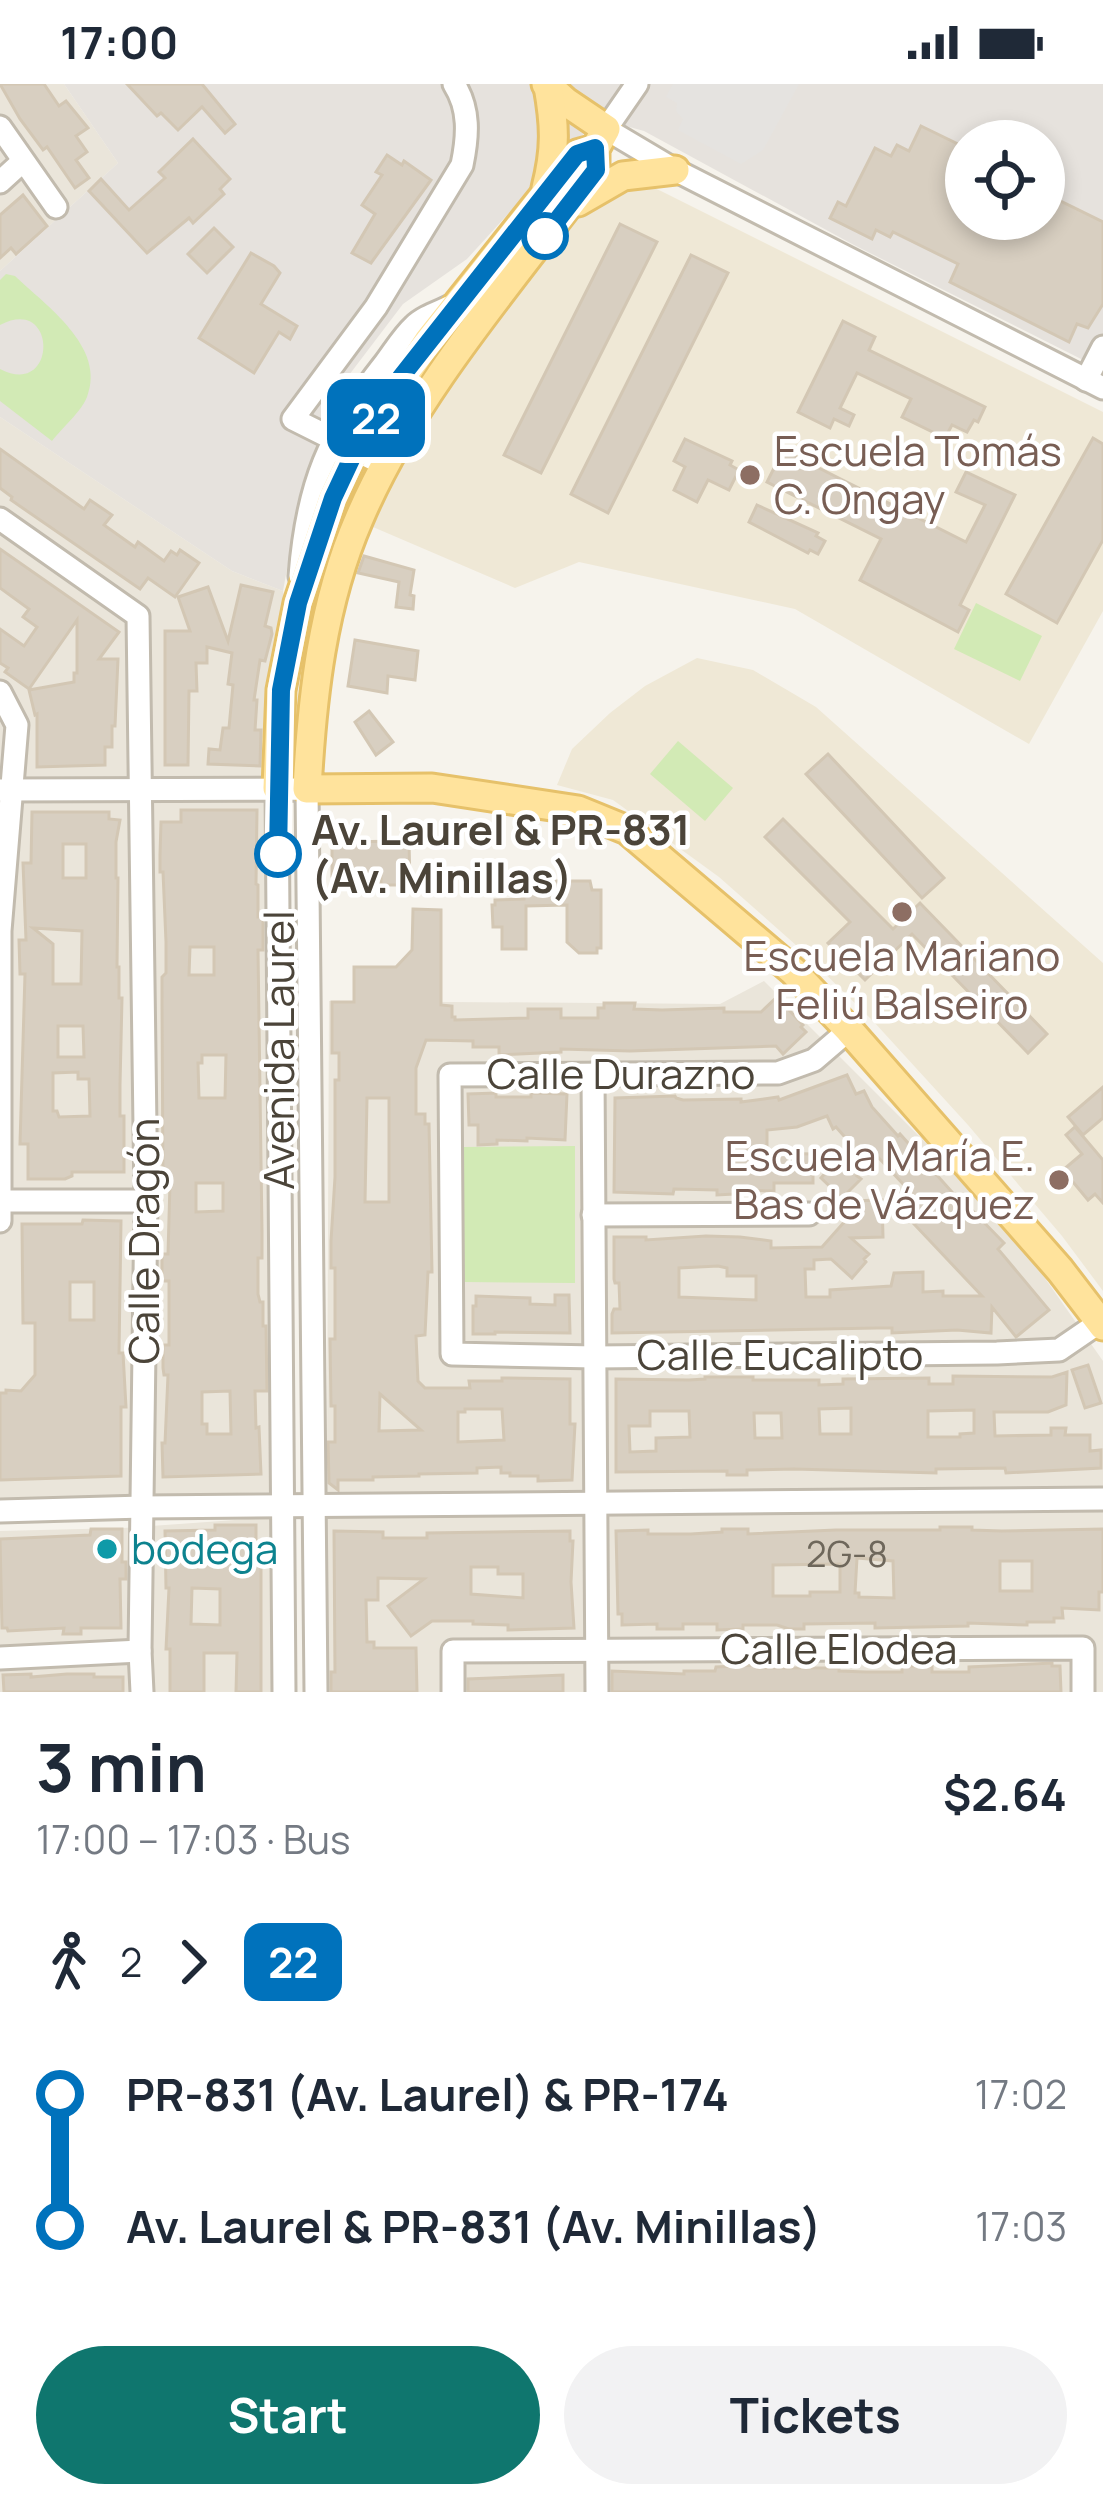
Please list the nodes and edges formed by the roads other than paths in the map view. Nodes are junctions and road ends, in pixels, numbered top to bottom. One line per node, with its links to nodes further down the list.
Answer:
1 (454, 84): 13 (street)
2 (637, 84): 5 (street, Avenida Laurel)
3 (547, 85): 5 (main road); 9 (main road)
4 (0, 127): 6 (street)
5 (601, 139): 7 (street); 9 (main road, Avenida Laurel)
6 (23, 161): 8 (street); 10 (street)
7 (675, 170): 9 (main road); 12 (street)
8 (0, 182)
9 (552, 206): 13 (main road, Avenida Laurel); 14 (main road, Avenida Laurel)
10 (56, 207)
11 (1103, 347): 12 (street)
12 (1095, 384)
13 (343, 445): 14 (street); 17 (main road, Avenida Laurel)
14 (385, 465): 19 (main road, Avenida Laurel)
15 (0, 519): 18 (street, Calle Dragón)
16 (0, 692): 20 (street)
17 (278, 788): 18 (street); 19 (street); 35 (street, Avenida Laurel)
18 (142, 789): 20 (street); 24 (street, Calle Dragón)
19 (307, 789): 21 (main road); 33 (street, Avenida Laurel)
20 (6, 790): 23 (street)
21 (849, 1030): 22 (street, Calle Durazno); 28 (main road)
22 (593, 1075): 26 (street); 29 (street, Calle Durazno)
23 (0, 1201): 24 (street); 27 (street)
24 (146, 1201): 34 (street, Calle Dragón)
25 (809, 1214): 26 (street)
26 (593, 1215): 30 (street)
27 (0, 1221)
28 (1102, 1324): 30 (street, Calle Eucalipto)
29 (452, 1354): 30 (street, Calle Eucalipto)
30 (595, 1357): 32 (street)
31 (1103, 1499): 32 (street)
32 (595, 1503): 33 (street); 38 (street)
33 (315, 1505): 35 (street); 42 (street, Avenida Laurel)
34 (143, 1507): 35 (street); 36 (street); 37 (street, Calle Dragón)
35 (283, 1507): 41 (street, Avenida Laurel)
36 (0, 1511)
37 (140, 1651): 39 (street); 40 (street, Calle Dragón)
38 (596, 1651): 43 (street, Calle Elodea); 44 (street); 45 (street, Calle Elodea)
39 (0, 1658)
40 (142, 1692)
41 (284, 1692)
42 (316, 1692)
43 (453, 1692)
44 (597, 1692)
45 (1083, 1692)

